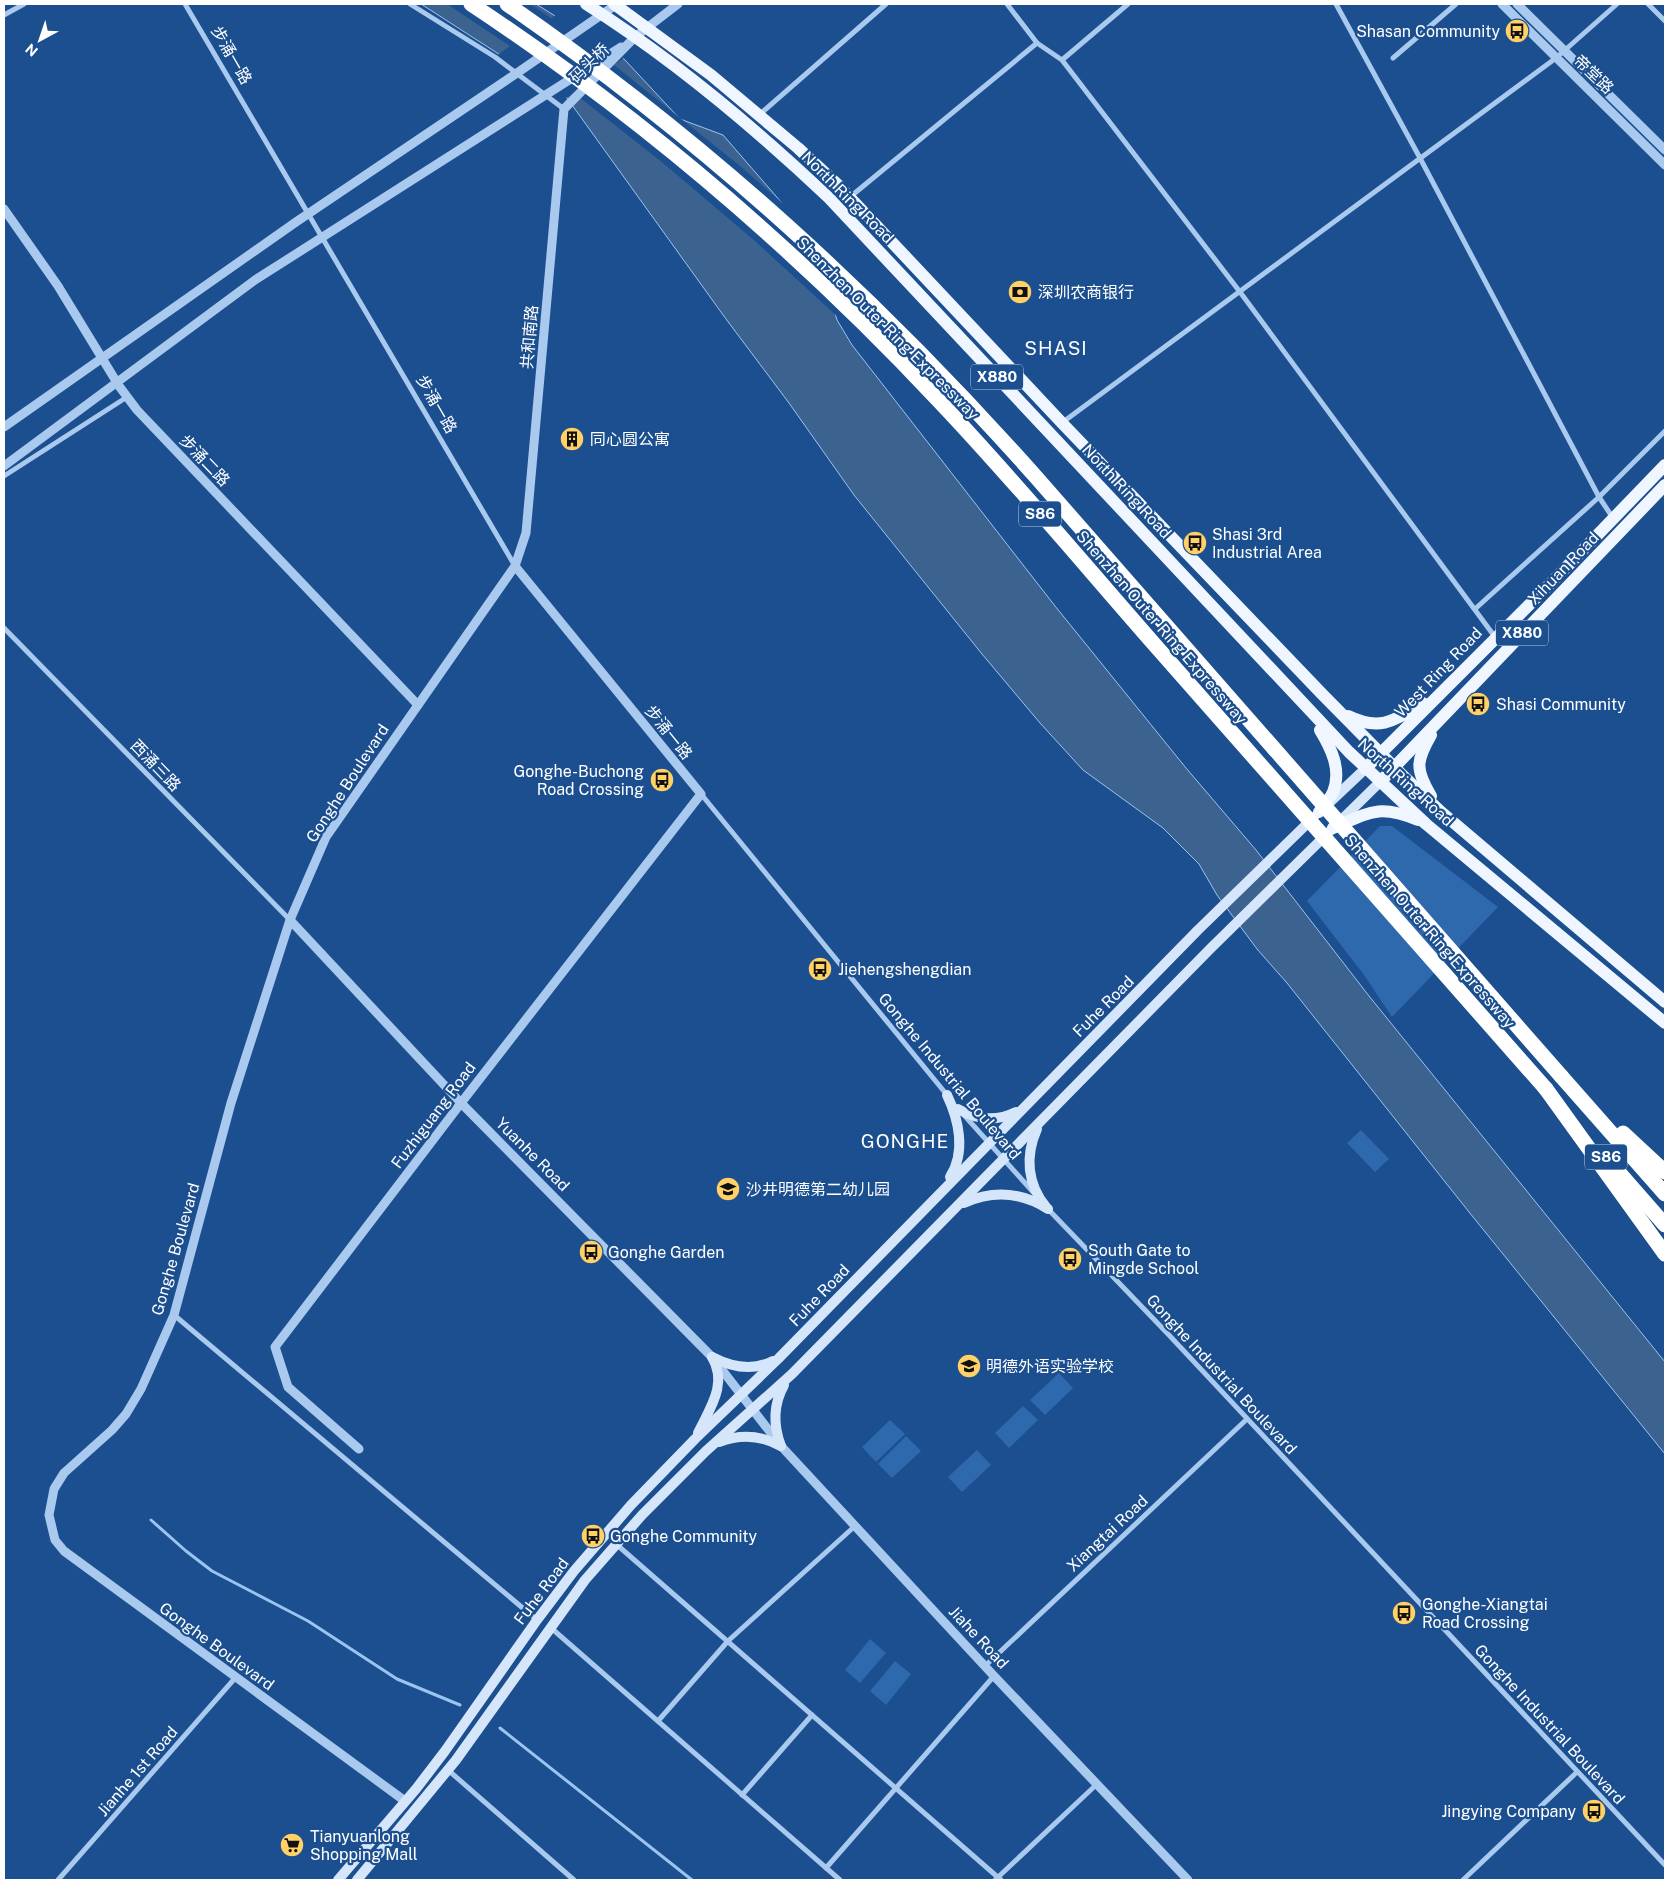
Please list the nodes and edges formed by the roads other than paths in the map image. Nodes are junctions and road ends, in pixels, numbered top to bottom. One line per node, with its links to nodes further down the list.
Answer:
1 (24, 4): 19 (street)
2 (185, 4): 37 (street, 步涌一路)
3 (410, 4): 28 (street)
4 (471, 4): 74 (highway, Shenzhen Outer Ring Expressway / S86, bridge)
5 (507, 4): 73 (highway, Shenzhen Outer Ring Expressway / S86, bridge)
6 (586, 4): 18 (main road, North Ring Road / X880)
7 (616, 4): 18 (street); 21 (main road, North Ring Road / X880)
8 (678, 4): 21 (street)
9 (886, 4): 31 (street)
10 (1006, 4): 23 (street)
11 (1128, 4): 27 (street)
12 (1336, 4): 33 (street)
13 (1456, 4): 25 (street)
14 (1502, 4): 26 (street, 帝堂路)
15 (1517, 4): 24 (street, 帝堂路)
16 (1617, 4): 24 (street)
17 (1648, 4): 20 (street)
18 (602, 14): 22 (main road, North Ring Road / X880); 28 (street, bridge)
19 (4, 15)
20 (1665, 21)
21 (647, 27): 22 (street); 31 (main road, North Ring Road / X880)
22 (636, 37): 29 (street, bridge); 30 (street, 码头桥, bridge); 58 (main road, North Ring Road / X880)
23 (1037, 43): 27 (street); 35 (street)
24 (1564, 50): 26 (street); 32 (street, 帝堂路)
25 (1393, 58)
26 (1556, 58): 33 (street); 34 (street, 帝堂路)
27 (1062, 60): 39 (street)
28 (517, 73): 29 (street); 37 (street)
29 (546, 94): 30 (street); 38 (street)
30 (564, 109): 52 (street, 共和南路)
31 (759, 115): 35 (main road, North Ring Road / X880)
32 (1665, 150)
33 (1420, 158): 39 (street); 50 (street)
34 (1665, 165)
35 (850, 197): 43 (main road, North Ring Road / X880)
36 (4, 209): 40 (street, 步涌二路)
37 (308, 214): 38 (street, 步涌一路); 40 (street)
38 (322, 237): 41 (street); 52 (street, 步涌一路)
39 (1240, 292): 43 (street); 53 (street)
40 (102, 358): 41 (street, 步涌二路); 44 (street)
41 (117, 382): 42 (street, 步涌二路); 47 (street)
42 (127, 397): 48 (street); 57 (street, 步涌二路)
43 (1062, 423): 59 (main road, North Ring Road / X880)
44 (4, 427)
45 (1665, 431): 50 (street)
46 (1665, 465): 51 (main road, West Ring Road / X880)
47 (4, 466)
48 (4, 476)
49 (1665, 485): 60 (main road, Xihuan Road / X880)
50 (1599, 497): 51 (street); 53 (street)
51 (1613, 518): 55 (main road, West Ring Road / X880)
52 (515, 566): 57 (street, Gonghe Boulevard); 65 (street, 步涌一路)
53 (1475, 610): 55 (street)
54 (4, 628): 70 (street, 西涌三路)
55 (1495, 637): 56 (main road, West Ring Road / X880)
56 (1440, 692): 59 (main road); 61 (main road, West Ring Road / X880)
57 (418, 705): 70 (street, Gonghe Boulevard)
58 (1307, 709): 63 (main road, North Ring Road / X880); 67 (main road)
59 (1338, 711): 61 (main road, North Ring Road / X880)
60 (1441, 717): 62 (main road, Xihuan Road / X880); 66 (main road)
61 (1381, 753): 62 (main road, North Ring Road); 63 (main road, West Ring Road)
62 (1394, 767): 64 (main road, Xihuan Road / X880); 66 (main road, North Ring Road)
63 (1365, 768): 64 (main road, North Ring Road / X880); 67 (main road, Fuhe Road)
64 (1380, 782): 68 (main road, North Ring Road); 69 (main road, Fuhe Road)
65 (701, 794): 75 (street, Gonghe Industrial Boulevard); 76 (street, Fuzhiguang Road)
66 (1440, 811): 71 (main road, North Ring Road)
67 (1319, 812): 77 (main road, Fuhe Road)
68 (1426, 824): 69 (main road); 72 (main road, North Ring Road)
69 (1333, 828): 79 (main road, Fuhe Road)
70 (290, 920): 76 (street, Yuanhe Road); 89 (street, Gonghe Boulevard)
71 (1665, 1002)
72 (1665, 1023)
73 (1561, 1076): 82 (highway); 84 (highway, Shenzhen Outer Ring Expressway / S86)
74 (1546, 1089): 87 (highway, Shenzhen Outer Ring Expressway / S86); 88 (highway)
75 (947, 1095): 78 (street, Gonghe Industrial Boulevard); 83 (main road)
76 (461, 1103): 90 (street, Yuanhe Road); 99 (street, Fuzhiguang Road)
77 (1027, 1104): 78 (main road); 80 (main road, Fuhe Road)
78 (958, 1109): 80 (street, Gonghe Industrial Boulevard)
79 (1042, 1120): 81 (main road, Fuhe Road); 86 (main road)
80 (989, 1143): 81 (street, Gonghe Industrial Boulevard); 83 (main road, Fuhe Road)
81 (1003, 1159): 85 (main road, Fuhe Road); 86 (street, Gonghe Industrial Boulevard)
82 (1665, 1172)
83 (939, 1194): 91 (main road, Fuhe Road)
84 (1665, 1194)
85 (955, 1208): 86 (main road); 92 (main road, Fuhe Road)
86 (1048, 1209): 95 (street, Gonghe Industrial Boulevard)
87 (1665, 1225)
88 (1665, 1254)
89 (174, 1314): 102 (street); 107 (street, Gonghe Boulevard)
90 (712, 1357): 91 (main road); 93 (street, Yuanhe Road); 96 (main road)
91 (778, 1359): 93 (main road, Fuhe Road)
92 (792, 1374): 94 (main road, Fuhe Road); 98 (main road)
93 (741, 1395): 94 (street, Yuanhe Road); 96 (main road, Fuhe Road)
94 (753, 1410): 97 (main road, Fuhe Road); 98 (street, Jiahe Road)
95 (1247, 1419): 105 (street, Xiangtai Road); 111 (street, Gonghe Industrial Boulevard)
96 (695, 1439): 102 (main road, Fuhe Road)
97 (712, 1446): 98 (main road); 101 (main road, Fuhe Road)
98 (781, 1446): 100 (street, Jiahe Road)
99 (360, 1449)
100 (855, 1526): 104 (street); 105 (street, Jiahe Road)
101 (616, 1544): 103 (main road, Fuhe Road); 104 (street)
102 (537, 1620): 115 (main road, Fuhe Road)
103 (550, 1627): 109 (street); 110 (main road, Fuhe Road)
104 (728, 1641): 108 (street); 109 (street)
105 (985, 1666): 106 (street, Jiahe Road)
106 (994, 1676): 112 (street, Jiahe Road); 113 (street)
107 (236, 1677): 115 (street, Gonghe Boulevard); 119 (street, Jianhe 1st Road)
108 (812, 1715): 113 (street); 114 (street)
109 (658, 1721): 114 (street)
110 (448, 1770): 121 (main road, Fuhe Road); 122 (street)
111 (1577, 1772): 116 (street, Gonghe Industrial Boulevard); 125 (street)
112 (1097, 1784): 118 (street); 124 (street, Jiahe Road)
113 (896, 1788): 117 (street); 118 (street)
114 (742, 1795): 117 (street)
115 (405, 1801): 120 (main road, Fuhe Road)
116 (1665, 1865)
117 (826, 1868): 123 (street)
118 (998, 1879)
119 (58, 1880)
120 (338, 1880)
121 (357, 1880)
122 (574, 1880)
123 (840, 1880)
124 (1188, 1880)
125 (1462, 1880)

